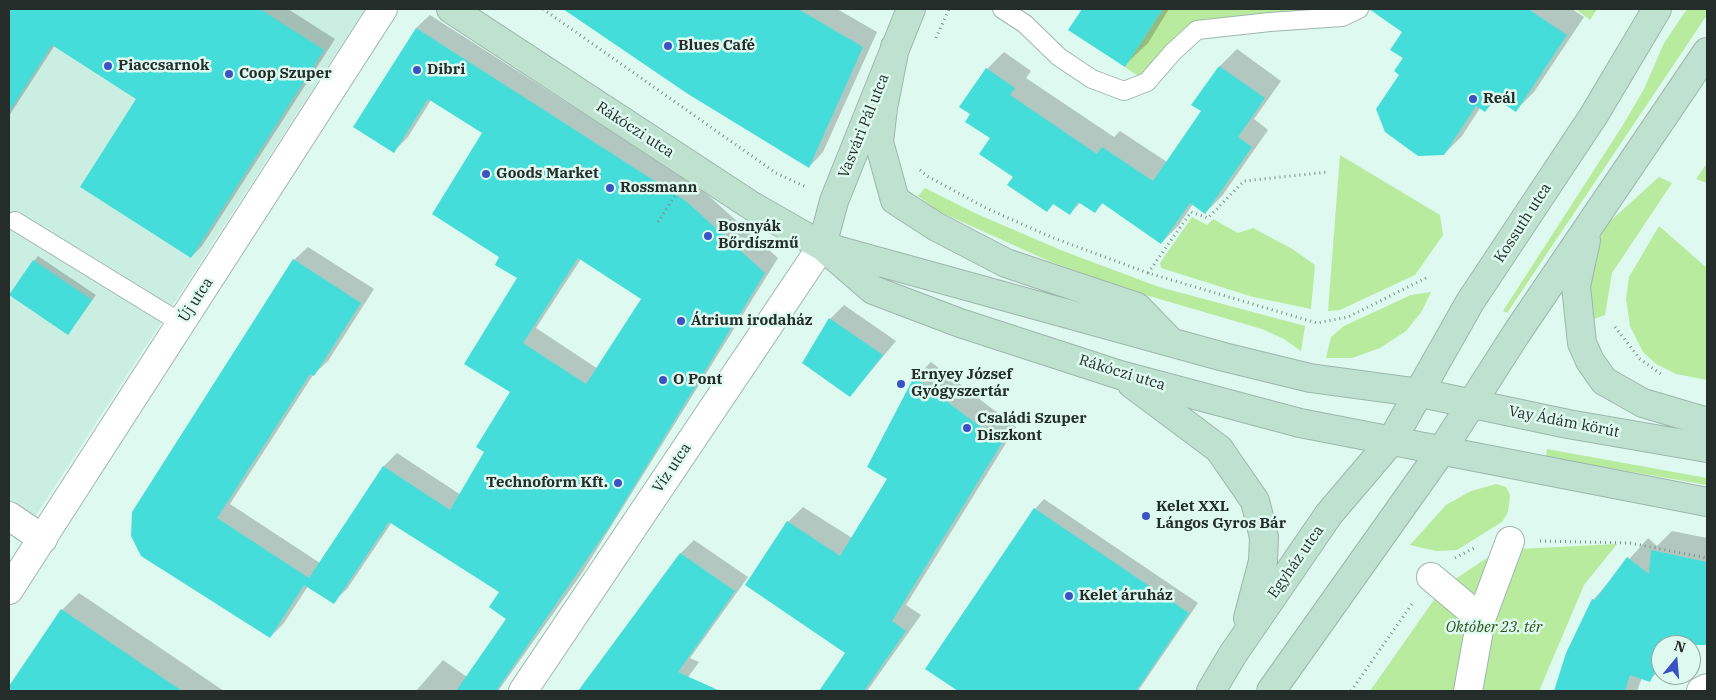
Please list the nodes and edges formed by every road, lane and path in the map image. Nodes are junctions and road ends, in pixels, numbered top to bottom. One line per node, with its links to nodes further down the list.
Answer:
1 (383, 9): 20 (street, Új utca)
2 (451, 9): 17 (street, Rákóczi utca)
3 (543, 9): 11 (path)
4 (911, 9): 8 (street, Vasvári Pál utca)
5 (1002, 9): 6 (lane)
6 (1359, 9)
7 (1657, 9): 25 (street, Kossuth utca)
8 (896, 47): 17 (street, Vasvári Pál utca); 22 (street)
9 (1707, 52): 16 (street)
10 (1328, 172): 18 (path)
11 (776, 173)
12 (927, 176): 18 (path)
13 (676, 195): 15 (path)
14 (15, 221): 20 (lane)
15 (658, 222)
16 (1588, 226): 26 (street); 27 (street)
17 (822, 246): 22 (street, Rákóczi utca); 23 (street, Rákóczi utca); 41 (street, Víz utca)
18 (1148, 273): 19 (path)
19 (1426, 278)
20 (181, 323): 33 (street, Új utca)
21 (1615, 327): 24 (path)
22 (1169, 340): 25 (street, Rákóczi utca)
23 (1120, 375): 28 (street, Rákóczi utca); 39 (street)
24 (1667, 378)
25 (1421, 393): 26 (street, Vay Ádám körút); 28 (street, Kossuth utca)
26 (1473, 403): 29 (street, Vay Ádám körút); 30 (street)
27 (1707, 422)
28 (1392, 440): 30 (street, Rákóczi utca); 39 (street, Egyház utca)
29 (1707, 448)
30 (1442, 450): 31 (street); 43 (street)
31 (1707, 502)
32 (9, 516): 33 (street)
33 (43, 539): 37 (street, Új utca)
34 (1510, 541): 35 (path); 36 (path); 38 (street)
35 (1707, 558)
36 (1431, 577): 38 (street); 44 (path)
37 (9, 590)
38 (1481, 619): 45 (street)
39 (1233, 654): 42 (street, Egyház utca)
40 (1707, 688): 46 (street)
41 (523, 691)
42 (1211, 691)
43 (1271, 691)
44 (1351, 691)
45 (1468, 691)
46 (1701, 691)

